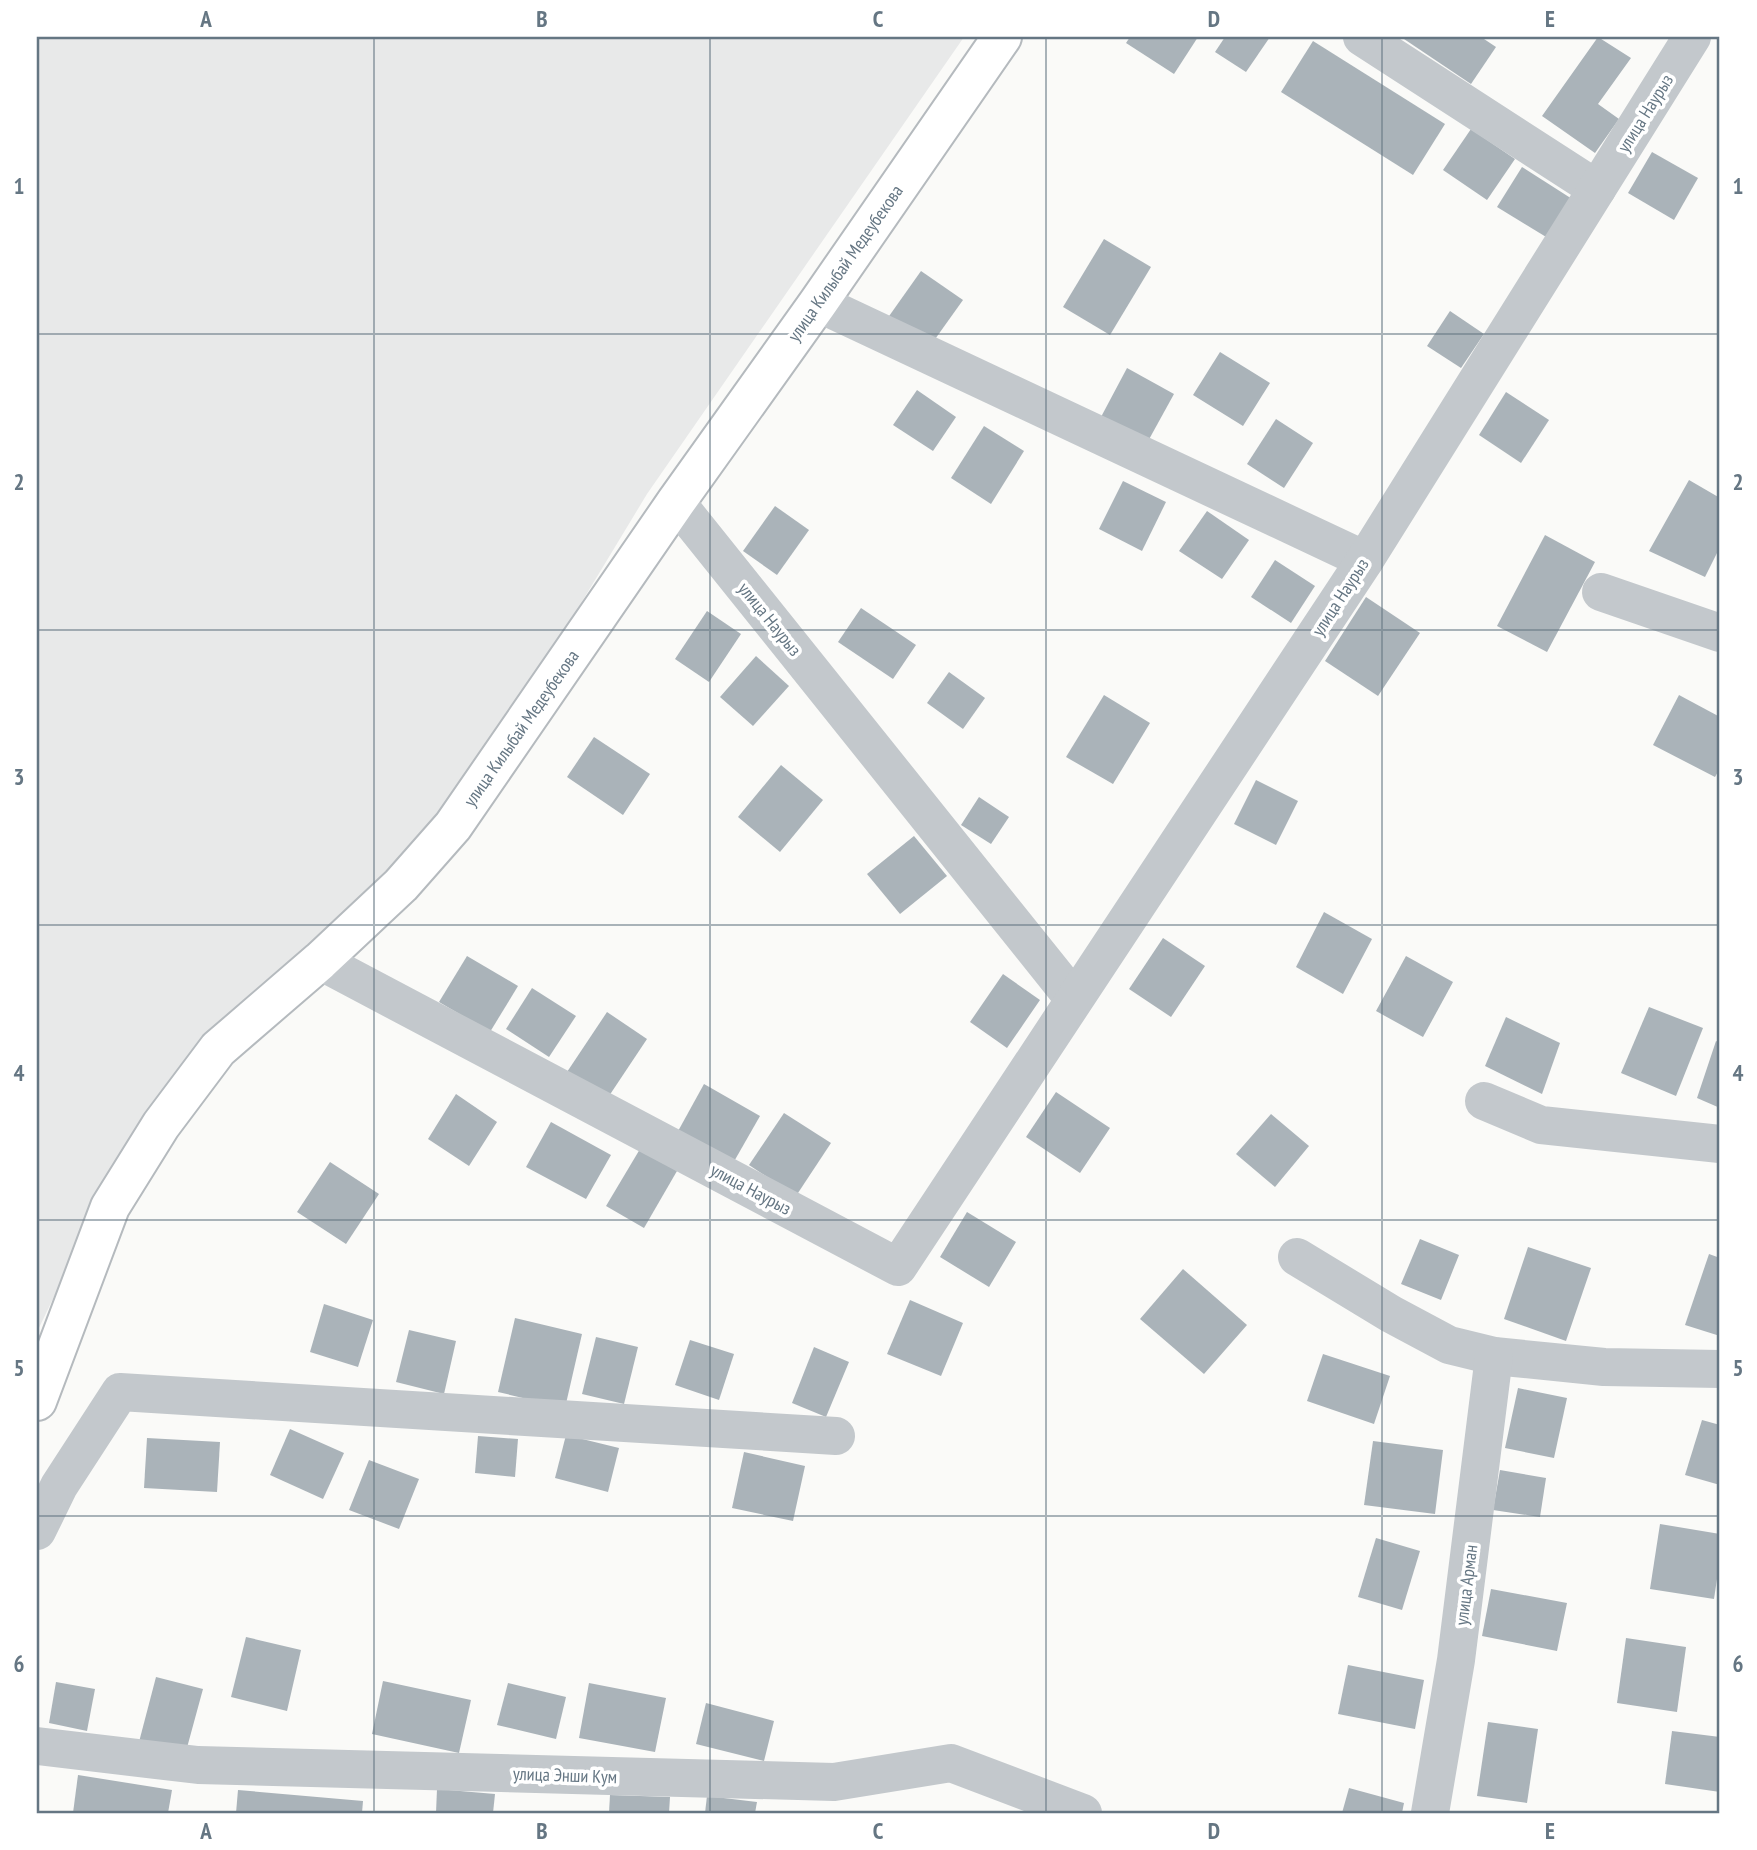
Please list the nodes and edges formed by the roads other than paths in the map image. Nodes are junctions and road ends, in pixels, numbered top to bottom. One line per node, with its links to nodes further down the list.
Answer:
1 (1002, 37): 5 (main road, улица Килыбай Медеубекова)
2 (1362, 37): 4 (street)
3 (1692, 37): 4 (street, улица Наурыз)
4 (1597, 188): 7 (street, улица Наурыз)
5 (818, 303): 6 (main road, улица Килыбай Медеубекова); 7 (street)
6 (676, 502): 10 (main road, улица Килыбай Медеубекова); 11 (street, улица Наурыз)
7 (1365, 560): 11 (street, улица Наурыз)
8 (1601, 592): 9 (street)
9 (1720, 633)
10 (320, 961): 11 (street, улица Наурыз); 17 (main road, улица Килыбай Медеубекова)
11 (1074, 999)
12 (1484, 1101): 13 (street)
13 (1720, 1144)
14 (1297, 1257): 15 (street)
15 (1494, 1356): 16 (street); 22 (street, улица Арман)
16 (1720, 1369)
17 (37, 1402)
18 (836, 1437): 19 (street)
19 (37, 1531)
20 (37, 1746): 21 (street, улица Энши Кум)
21 (1083, 1813)
22 (1430, 1813)

